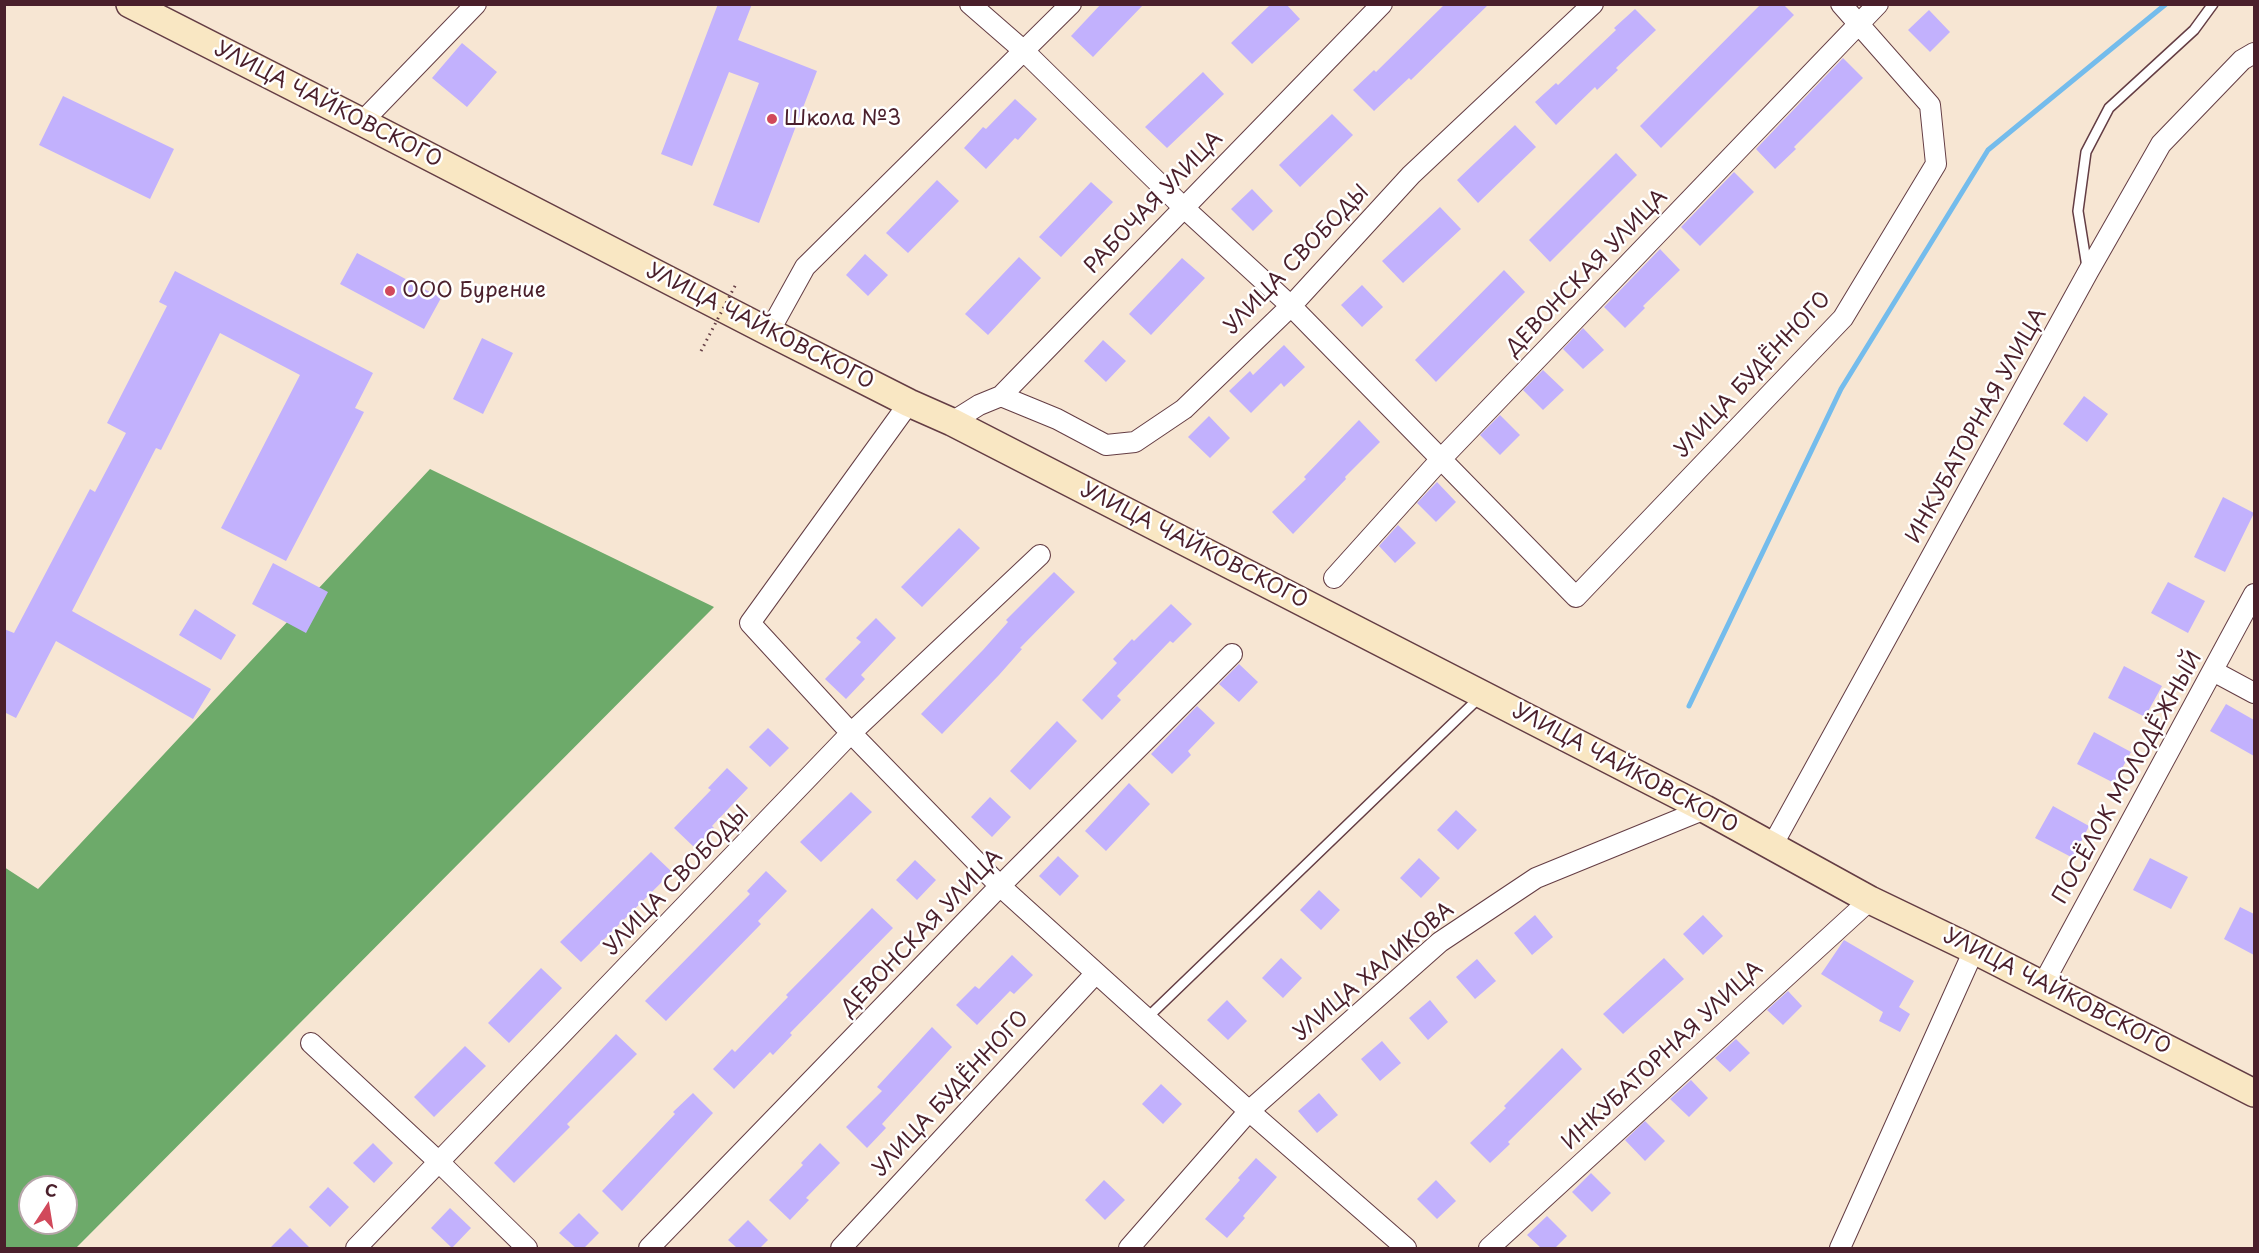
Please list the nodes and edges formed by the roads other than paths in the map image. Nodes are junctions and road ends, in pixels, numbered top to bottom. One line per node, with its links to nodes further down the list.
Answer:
1 (130, 4): 10 (main road, УЛИЦА ЧАЙКОВСКОГО)
2 (476, 4): 14 (street)
3 (970, 4): 12 (street)
4 (1071, 4): 12 (street)
5 (1383, 4): 15 (street, РАБОЧАЯ УЛИЦА)
6 (1593, 4): 17 (street, УЛИЦА СВОБОДЫ)
7 (1841, 4): 11 (street)
8 (1878, 4): 11 (street, ДЕВОНСКАЯ УЛИЦА)
9 (2214, 4): 16 (lane)
10 (162, 12): 14 (main road, УЛИЦА ЧАЙКОВСКОГО)
11 (1860, 24): 22 (street, ДЕВОНСКАЯ УЛИЦА); 22 (street, УЛИЦА БУДЁННОГО)
12 (1024, 51): 15 (street); 18 (street)
13 (2254, 53): 16 (street, ИНКУБАТОРНАЯ УЛИЦА)
14 (362, 122): 18 (main road, УЛИЦА ЧАЙКОВСКОГО)
15 (1183, 207): 17 (street); 19 (street, РАБОЧАЯ УЛИЦА)
16 (2088, 272): 32 (street, ИНКУБАТОРНАЯ УЛИЦА)
17 (1291, 306): 19 (street, УЛИЦА СВОБОДЫ); 22 (street)
18 (769, 332): 20 (main road, УЛИЦА ЧАЙКОВСКОГО)
19 (1001, 396): 21 (street, РАБОЧАЯ УЛИЦА)
20 (909, 403): 21 (main road, УЛИЦА ЧАЙКОВСКОГО); 30 (street)
21 (952, 422): 29 (main road, УЛИЦА ЧАЙКОВСКОГО)
22 (1441, 459): 24 (street, ДЕВОНСКАЯ УЛИЦА)
23 (1040, 555): 30 (street, УЛИЦА СВОБОДЫ)
24 (1334, 578)
25 (2254, 594): 27 (street, ПОСЁЛОК МОЛОДЁЖНЫЙ)
26 (1232, 654): 33 (street, ДЕВОНСКАЯ УЛИЦА)
27 (2213, 672): 28 (street); 37 (street, ПОСЁЛОК МОЛОДЁЖНЫЙ)
28 (2254, 693)
29 (1483, 695): 31 (main road, УЛИЦА ЧАЙКОВСКОГО); 38 (lane)
30 (851, 733): 33 (street); 42 (street, УЛИЦА СВОБОДЫ)
31 (1705, 809): 32 (main road, УЛИЦА ЧАЙКОВСКОГО); 41 (street, УЛИЦА ХАЛИКОВА)
32 (1772, 846): 34 (main road, УЛИЦА ЧАЙКОВСКОГО)
33 (1000, 886): 36 (street); 45 (street, ДЕВОНСКАЯ УЛИЦА)
34 (1870, 900): 35 (main road, УЛИЦА ЧАЙКОВСКОГО); 49 (street, ИНКУБАТОРНАЯ УЛИЦА)
35 (1974, 950): 37 (main road, УЛИЦА ЧАЙКОВСКОГО); 50 (street)
36 (1096, 973): 38 (street); 46 (street, УЛИЦА БУДЁННОГО)
37 (2043, 984): 40 (main road, УЛИЦА ЧАЙКОВСКОГО)
38 (1147, 1018): 41 (street)
39 (311, 1043): 42 (street)
40 (2254, 1093)
41 (1249, 1111): 47 (street, УЛИЦА ХАЛИКОВА); 48 (street)
42 (440, 1163): 43 (street, УЛИЦА СВОБОДЫ); 44 (street)
43 (356, 1248)
44 (526, 1248)
45 (649, 1248)
46 (841, 1248)
47 (1129, 1248)
48 (1406, 1248)
49 (1489, 1248)
50 (1839, 1248)

